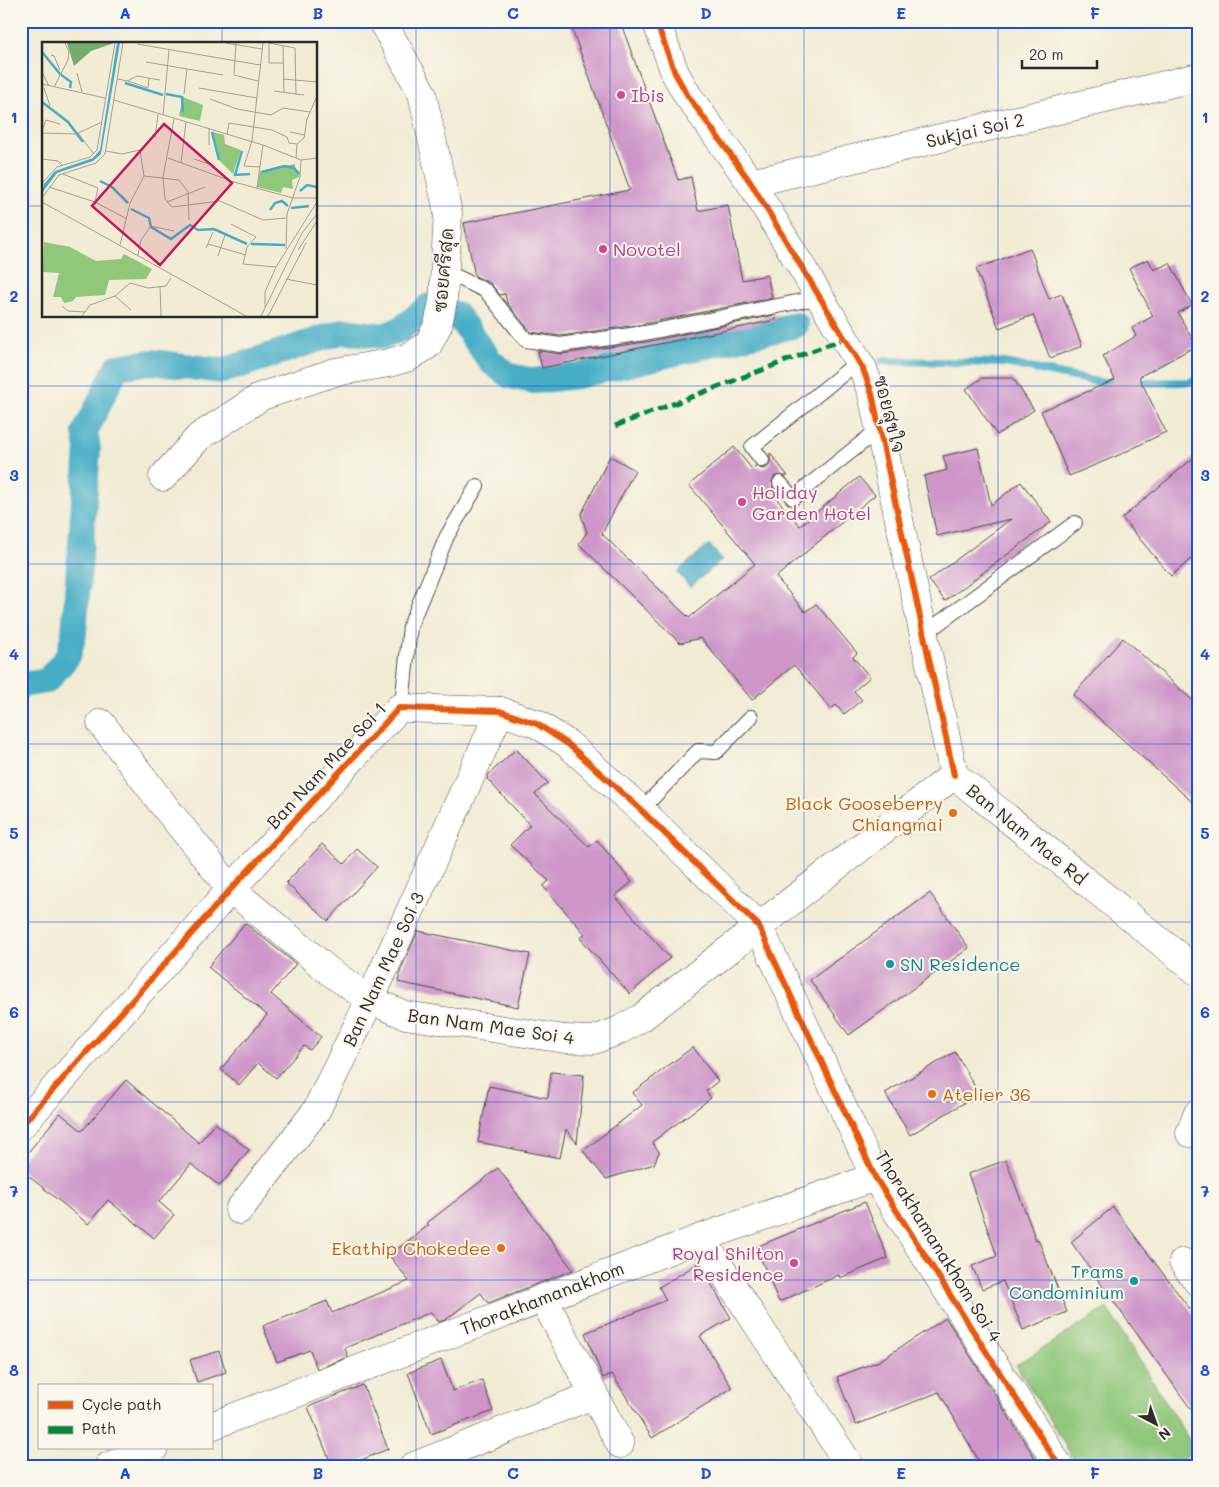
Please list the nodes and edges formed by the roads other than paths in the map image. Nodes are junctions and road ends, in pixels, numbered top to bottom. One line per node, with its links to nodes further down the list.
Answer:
1 (382, 21): 5 (street, ซอยศรีสุด)
2 (656, 21): 4 (street, ซอยสุขใจ)
3 (1198, 77): 4 (street, Sukjai Soi 2)
4 (751, 182): 6 (street, ซอยสุขใจ)
5 (444, 271): 6 (lane); 10 (street, ซอยศรีสุด)
6 (821, 297): 7 (street, ซอยสุขใจ)
7 (859, 362): 8 (street, ซอยสุขใจ); 9 (lane)
8 (879, 428): 11 (lane); 14 (street, ซอยสุขใจ)
9 (762, 460)
10 (163, 477)
11 (780, 483)
12 (477, 486): 15 (lane)
13 (1075, 523): 14 (lane)
14 (924, 634): 19 (street, ซอยสุขใจ)
15 (399, 708): 16 (street, Ban Nam Mae Soi 1); 21 (street, Ban Nam Mae Soi 1)
16 (500, 711): 20 (street, Ban Nam Mae Soi 1); 24 (street, Ban Nam Mae Soi 3)
17 (751, 717): 20 (lane)
18 (101, 723): 21 (street, Ban Nam Mae Soi 4)
19 (954, 775): 22 (street, Ban Nam Mae Rd); 23 (street, Ban Nam Mae Rd)
20 (642, 810): 22 (street, Ban Nam Mae Soi 1)
21 (231, 889): 24 (street, Ban Nam Mae Soi 4); 25 (street, Ban Nam Mae Soi 1)
22 (758, 925): 24 (street, Ban Nam Mae Soi 4); 26 (street, Thorakhamanakhom Soi 4)
23 (1198, 972)
24 (370, 1000): 27 (street, Ban Nam Mae Soi 3)
25 (21, 1126)
26 (875, 1178): 28 (street, Thorakhamanakhom); 37 (street, Thorakhamanakhom Soi 4)
27 (239, 1210)
28 (701, 1238): 29 (street, Thorakhamanakhom); 36 (street)
29 (543, 1298): 30 (street); 31 (street, Thorakhamanakhom)
30 (593, 1395): 32 (street); 35 (street)
31 (212, 1426)
32 (620, 1444)
33 (149, 1450): 34 (street)
34 (109, 1466)
35 (414, 1466)
36 (850, 1466)
37 (1059, 1466)

